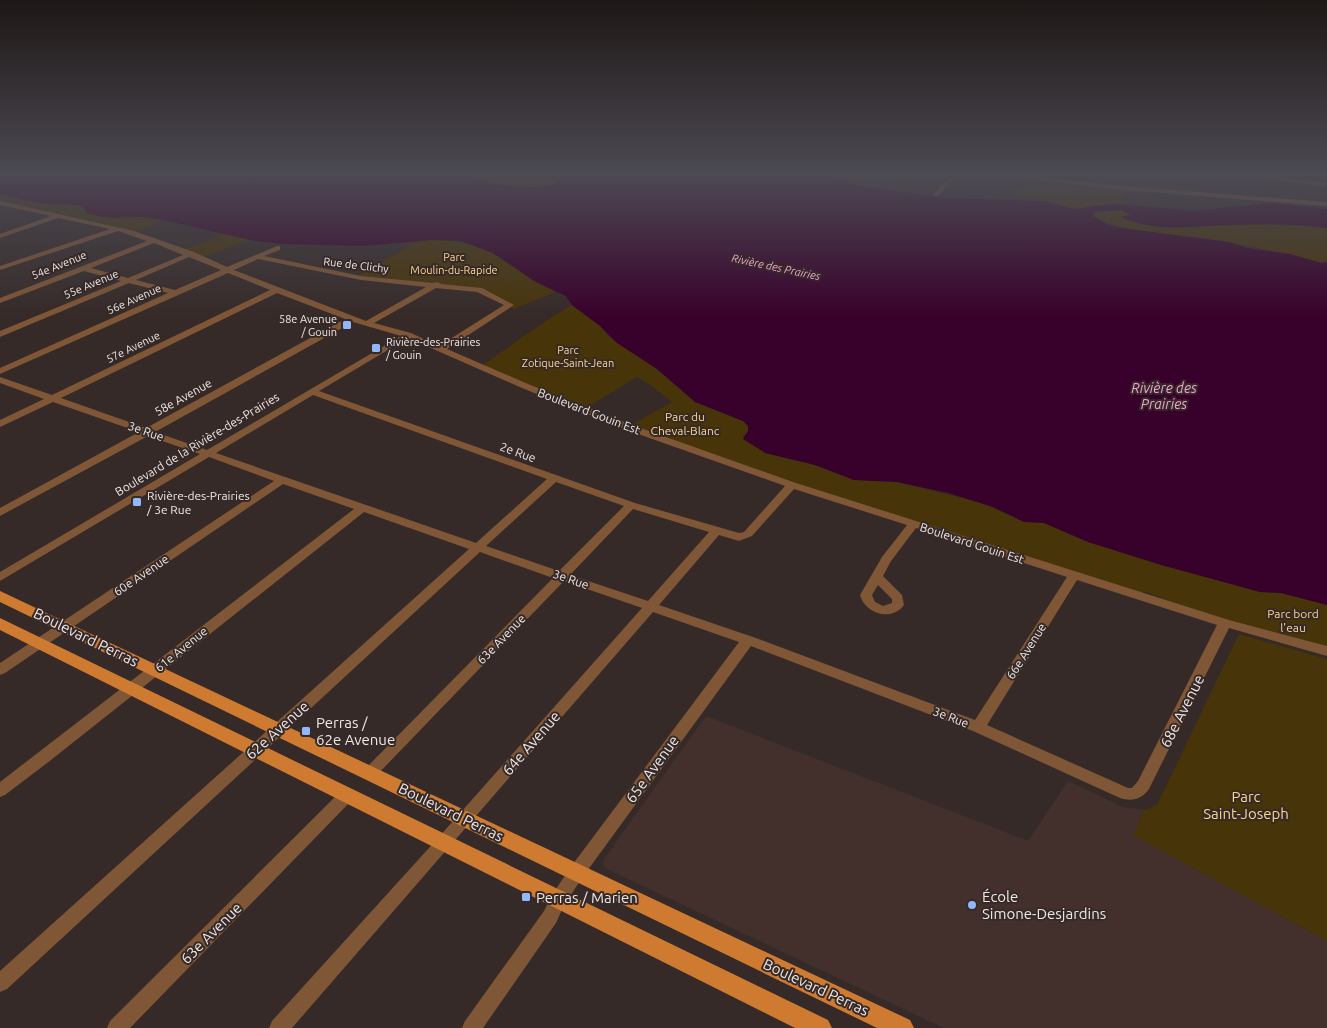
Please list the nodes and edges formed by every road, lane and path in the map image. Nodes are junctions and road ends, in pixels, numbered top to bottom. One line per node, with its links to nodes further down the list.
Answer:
1 (43, 221): 4 (street)
2 (77, 221): 3 (street, Boulevard Gouin Est)
3 (117, 228): 5 (street, Boulevard Gouin Est); 9 (street)
4 (0, 236)
5 (155, 240): 7 (street, Boulevard Gouin Est); 10 (street, 54e Avenue)
6 (277, 248): 8 (street, 56e Avenue)
7 (191, 254): 11 (street, Boulevard Gouin Est); 12 (street, 55e Avenue)
8 (257, 257): 11 (street, 56e Avenue); 13 (street, Rue de Clichy)
9 (0, 268)
10 (83, 268): 12 (street); 16 (street, 54e Avenue)
11 (229, 270): 14 (street, Boulevard Gouin Est); 15 (street, 56e Avenue)
12 (129, 280): 15 (street); 19 (street, 55e Avenue)
13 (437, 284): 18 (street); 21 (street, Rue de Clichy)
14 (276, 290): 17 (street, Boulevard Gouin Est); 25 (street, 57e Avenue)
15 (176, 293): 22 (street, 56e Avenue)
16 (0, 301)
17 (352, 318): 18 (street, Boulevard Gouin Est); 27 (street, 58e Avenue)
18 (368, 323): 20 (street, Boulevard Gouin Est)
19 (0, 334)
20 (408, 335): 21 (street, Boulevard Gouin Est); 24 (street, Boulevard de la Rivière-des-Prairies)
21 (440, 348): 31 (street, Boulevard Gouin Est)
22 (0, 371)
23 (0, 380): 25 (street, 3e Rue)
24 (312, 392): 28 (street, Boulevard de la Rivière-des-Prairies); 29 (street, 2e Rue)
25 (52, 398): 26 (street, 57e Avenue); 27 (street, 3e Rue)
26 (0, 424)
27 (147, 432): 28 (street, 3e Rue); 34 (street, 58e Avenue)
28 (208, 453): 30 (street, 3e Rue); 40 (street, Boulevard de la Rivière-des-Prairies)
29 (554, 478): 32 (street, 2e Rue); 37 (street, 62e Avenue)
30 (282, 480): 33 (street, 3e Rue); 46 (street, 60e Avenue)
31 (792, 485): 35 (street, Boulevard Gouin Est); 36 (street)
32 (631, 505): 36 (street, 2e Rue); 39 (street, 63e Avenue)
33 (362, 508): 37 (street, 3e Rue); 51 (street, 61e Avenue)
34 (0, 513)
35 (914, 524): 38 (street, Boulevard Gouin Est); 41 (street)
36 (716, 531): 43 (street, 64e Avenue)
37 (477, 547): 39 (street, 3e Rue); 54 (street, 62e Avenue)
38 (1074, 575): 45 (street, Boulevard Gouin Est); 53 (street, 66e Avenue)
39 (563, 576): 43 (street, 3e Rue); 56 (street, 63e Avenue)
40 (0, 577)
41 (876, 577)
42 (0, 596): 46 (main road, Boulevard Perras)
43 (650, 607): 47 (street, 3e Rue); 60 (street, 64e Avenue)
44 (0, 623): 48 (main road, Boulevard Perras)
45 (1225, 623): 49 (street, Boulevard Gouin Est); 58 (street, 68e Avenue)
46 (64, 627): 48 (street, 60e Avenue); 51 (main road, Boulevard Perras)
47 (748, 640): 53 (street, 3e Rue); 62 (street, 65e Avenue)
48 (40, 643): 50 (street, 60e Avenue); 52 (main road, Boulevard Perras)
49 (1327, 651)
50 (0, 670)
51 (154, 670): 52 (street, 61e Avenue); 54 (main road, Boulevard Perras)
52 (132, 689): 55 (main road, Boulevard Perras); 57 (street, 61e Avenue)
53 (978, 727): 58 (street, 3e Rue)
54 (278, 729): 55 (street, 62e Avenue); 56 (main road, Boulevard Perras)
55 (256, 750): 59 (main road, Boulevard Perras); 64 (street, 62e Avenue)
56 (370, 773): 60 (main road, Boulevard Perras)
57 (0, 791)
58 (1134, 794)
59 (348, 795): 61 (main road, Boulevard Perras); 65 (street, 63e Avenue)
60 (465, 819): 61 (street, 64e Avenue); 62 (main road, Boulevard Perras)
61 (444, 843): 63 (main road, Boulevard Perras); 66 (street, 64e Avenue)
62 (576, 873): 63 (street, 65e Avenue); 69 (main road, Boulevard Perras)
63 (558, 900): 67 (street, 65e Avenue); 68 (main road, Boulevard Perras)
64 (0, 983)
65 (117, 1028)
66 (279, 1028)
67 (472, 1028)
68 (820, 1028)
69 (902, 1028)

